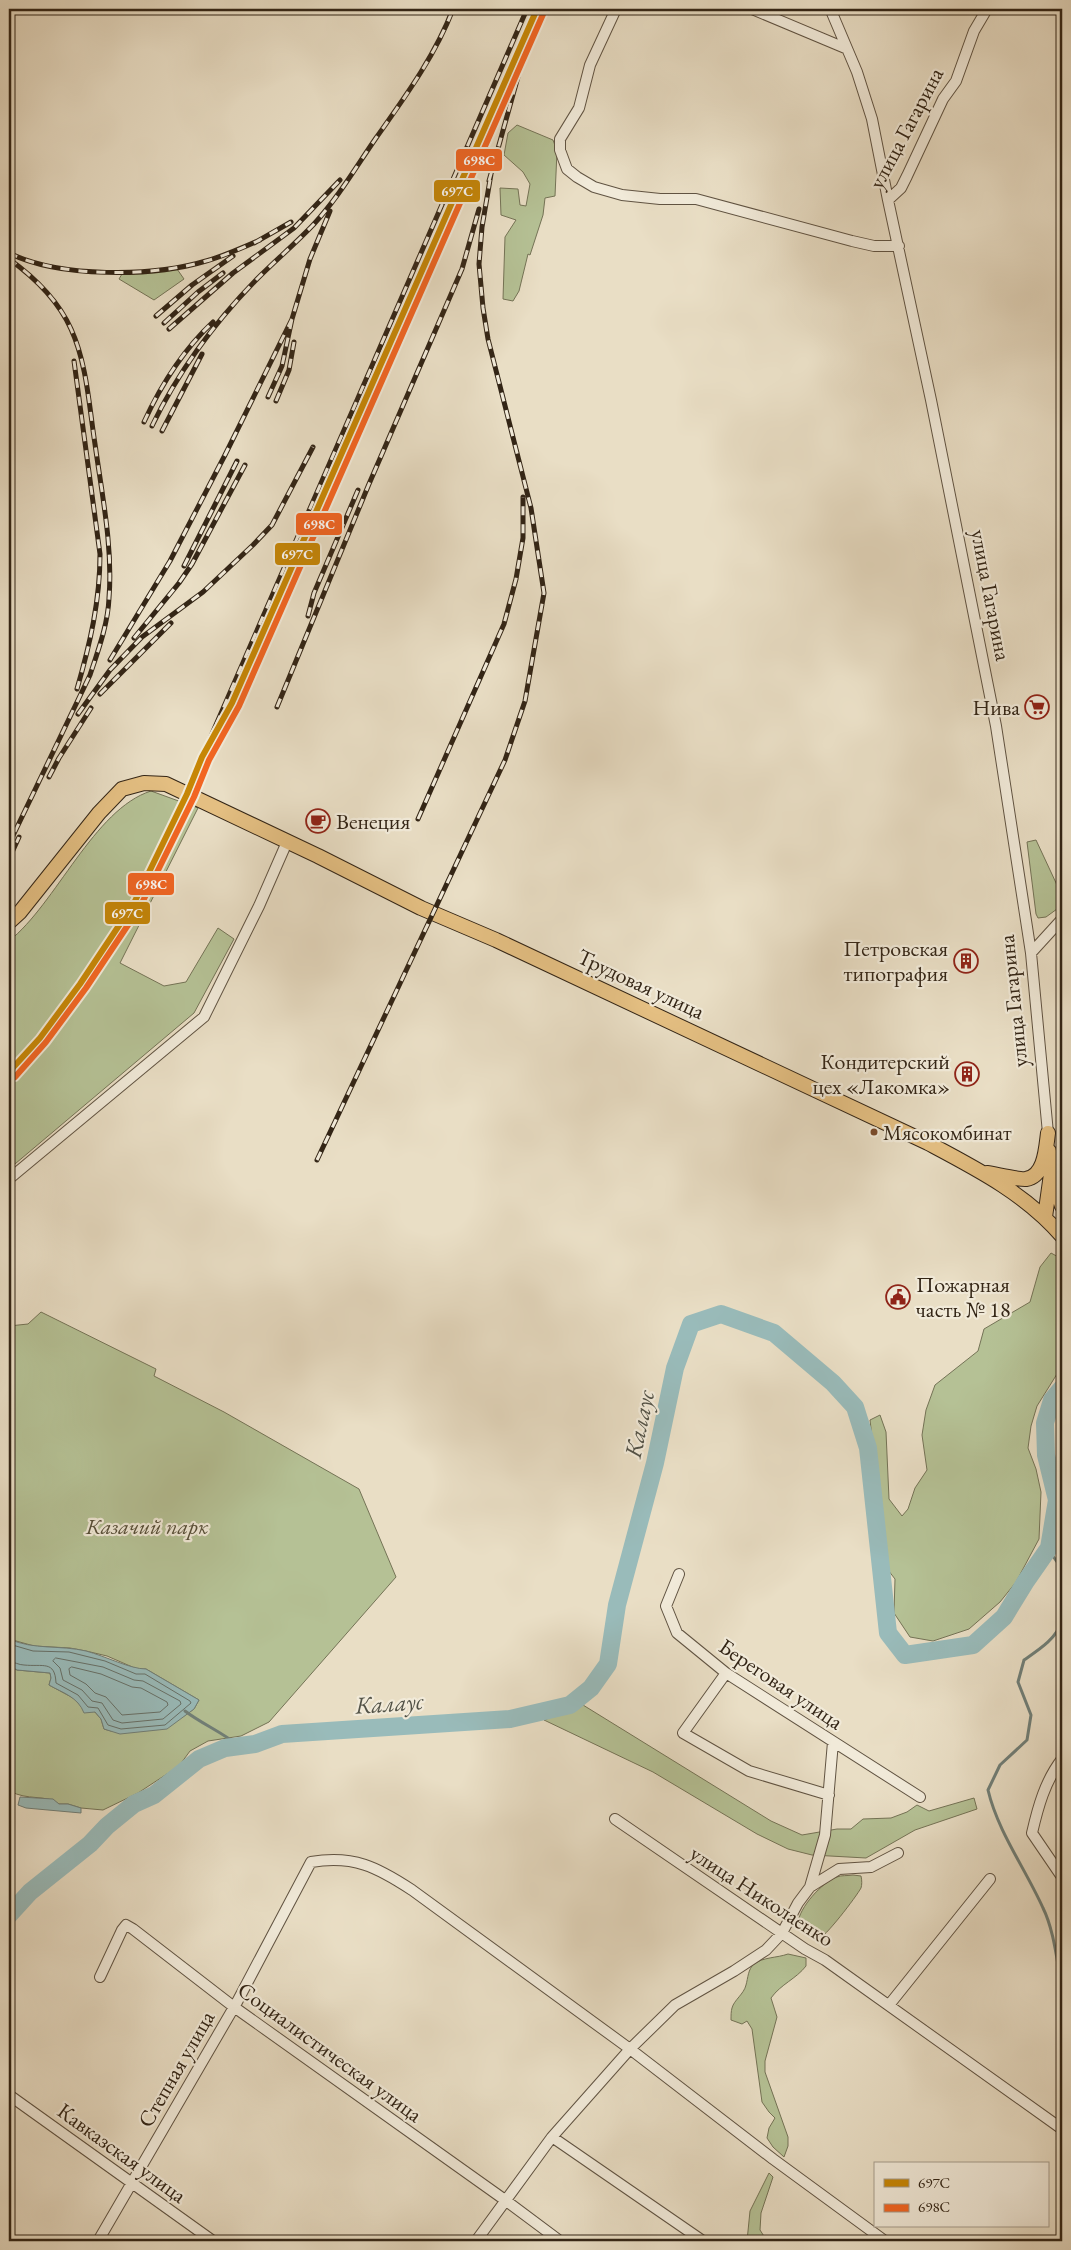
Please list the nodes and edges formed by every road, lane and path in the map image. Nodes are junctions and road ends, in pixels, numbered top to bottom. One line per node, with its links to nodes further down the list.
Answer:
1 (616, 9): 7 (street)
2 (752, 9): 5 (street)
3 (834, 9): 5 (street)
4 (987, 9): 6 (street, улица Гагарина)
5 (845, 48): 6 (street)
6 (888, 200): 7 (street, улица Гагарина)
7 (899, 246): 11 (street, улица Гагарина)
8 (287, 842): 10 (main road, Трудовая улица); 13 (main road, Трудовая улица); 15 (street)
9 (1062, 920): 11 (street)
10 (9, 922)
11 (1031, 953): 12 (street, улица Гагарина)
12 (1048, 1133): 13 (main road); 14 (main road, улица Гагарина)
13 (983, 1173): 17 (main road, Трудовая улица)
14 (1051, 1174): 16 (main road); 17 (main road, улица Гагарина)
15 (9, 1179)
16 (1062, 1206)
17 (1045, 1217): 18 (main road, Трудовая улица)
18 (1062, 1236)
19 (679, 1574): 20 (street, Береговая улица)
20 (726, 1673): 21 (street, Береговая улица); 23 (street)
21 (833, 1742): 23 (street); 24 (street, Береговая улица)
22 (1062, 1759): 27 (street)
23 (828, 1794): 29 (street)
24 (920, 1797)
25 (615, 1819): 30 (street, улица Николаенко)
26 (898, 1853): 29 (street)
27 (1062, 1877)
28 (990, 1880): 32 (street)
29 (810, 1887): 30 (street)
30 (782, 1933): 32 (street, улица Николаенко); 34 (street)
31 (100, 1977): 33 (street, Социалистическая улица)
32 (889, 2005): 36 (street, улица Николаенко)
33 (234, 2007): 34 (street, Степная улица); 38 (street, Степная улица); 39 (street, Социалистическая улица)
34 (630, 2049): 37 (street); 45 (street)
35 (9, 2095): 38 (street, Кавказская улица)
36 (1062, 2129)
37 (552, 2137): 39 (street); 44 (street)
38 (130, 2184): 40 (street, Степная улица); 41 (street, Кавказская улица)
39 (505, 2200): 42 (street); 43 (street, Социалистическая улица)
40 (98, 2241)
41 (213, 2241)
42 (476, 2241)
43 (560, 2241)
44 (703, 2241)
45 (885, 2241)

